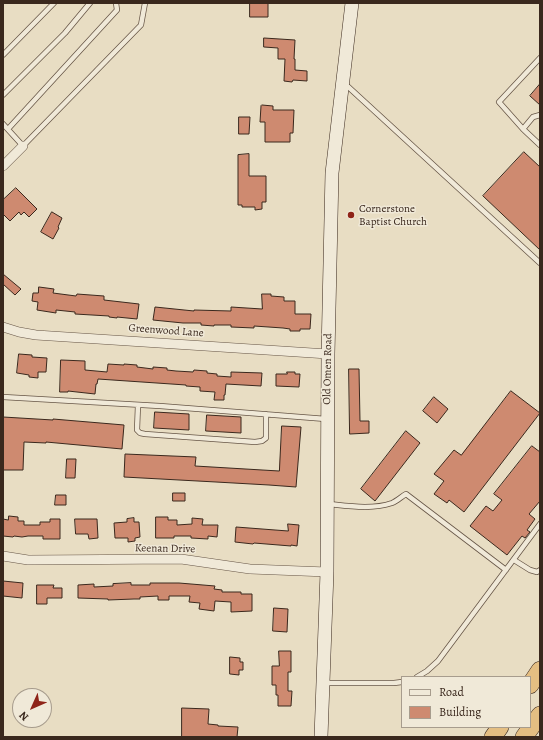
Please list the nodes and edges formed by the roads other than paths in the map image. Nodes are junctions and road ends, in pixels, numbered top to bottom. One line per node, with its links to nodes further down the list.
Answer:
1 (54, 3): 6 (lane)
2 (90, 3): 9 (lane)
3 (116, 3): 12 (lane)
4 (145, 3): 15 (lane)
5 (352, 3): 8 (street, Old Omen Road)
6 (3, 55)
7 (540, 58): 13 (lane)
8 (342, 81): 17 (lane); 19 (street, Old Omen Road)
9 (3, 95)
10 (540, 115): 13 (lane)
11 (3, 124): 12 (lane)
12 (8, 129): 15 (lane)
13 (523, 129): 14 (lane)
14 (540, 145)
15 (22, 146): 16 (street)
16 (3, 166)
17 (540, 263)
18 (3, 328): 19 (street, Greenwood Lane)
19 (328, 354): 23 (street, Old Omen Road)
20 (3, 397): 21 (lane)
21 (138, 405): 22 (lane); 22 (lane)
22 (266, 414): 23 (lane)
23 (328, 419): 24 (street, Old Omen Road)
24 (327, 504): 28 (lane); 30 (street, Old Omen Road)
25 (540, 524): 27 (lane)
26 (3, 556): 30 (street, Keenan Drive)
27 (514, 560): 28 (lane); 29 (lane)
28 (506, 570): 32 (lane)
29 (540, 570)
30 (327, 572): 34 (street, Old Omen Road)
31 (540, 670): 35 (highway)
32 (419, 676)
33 (401, 682): 34 (lane)
34 (323, 683): 40 (street, Old Omen Road)
35 (531, 684)
36 (540, 715): 37 (highway)
37 (531, 727)
38 (499, 728): 41 (highway)
39 (531, 728): 42 (highway)
40 (321, 737)
41 (493, 737)
42 (524, 737)

